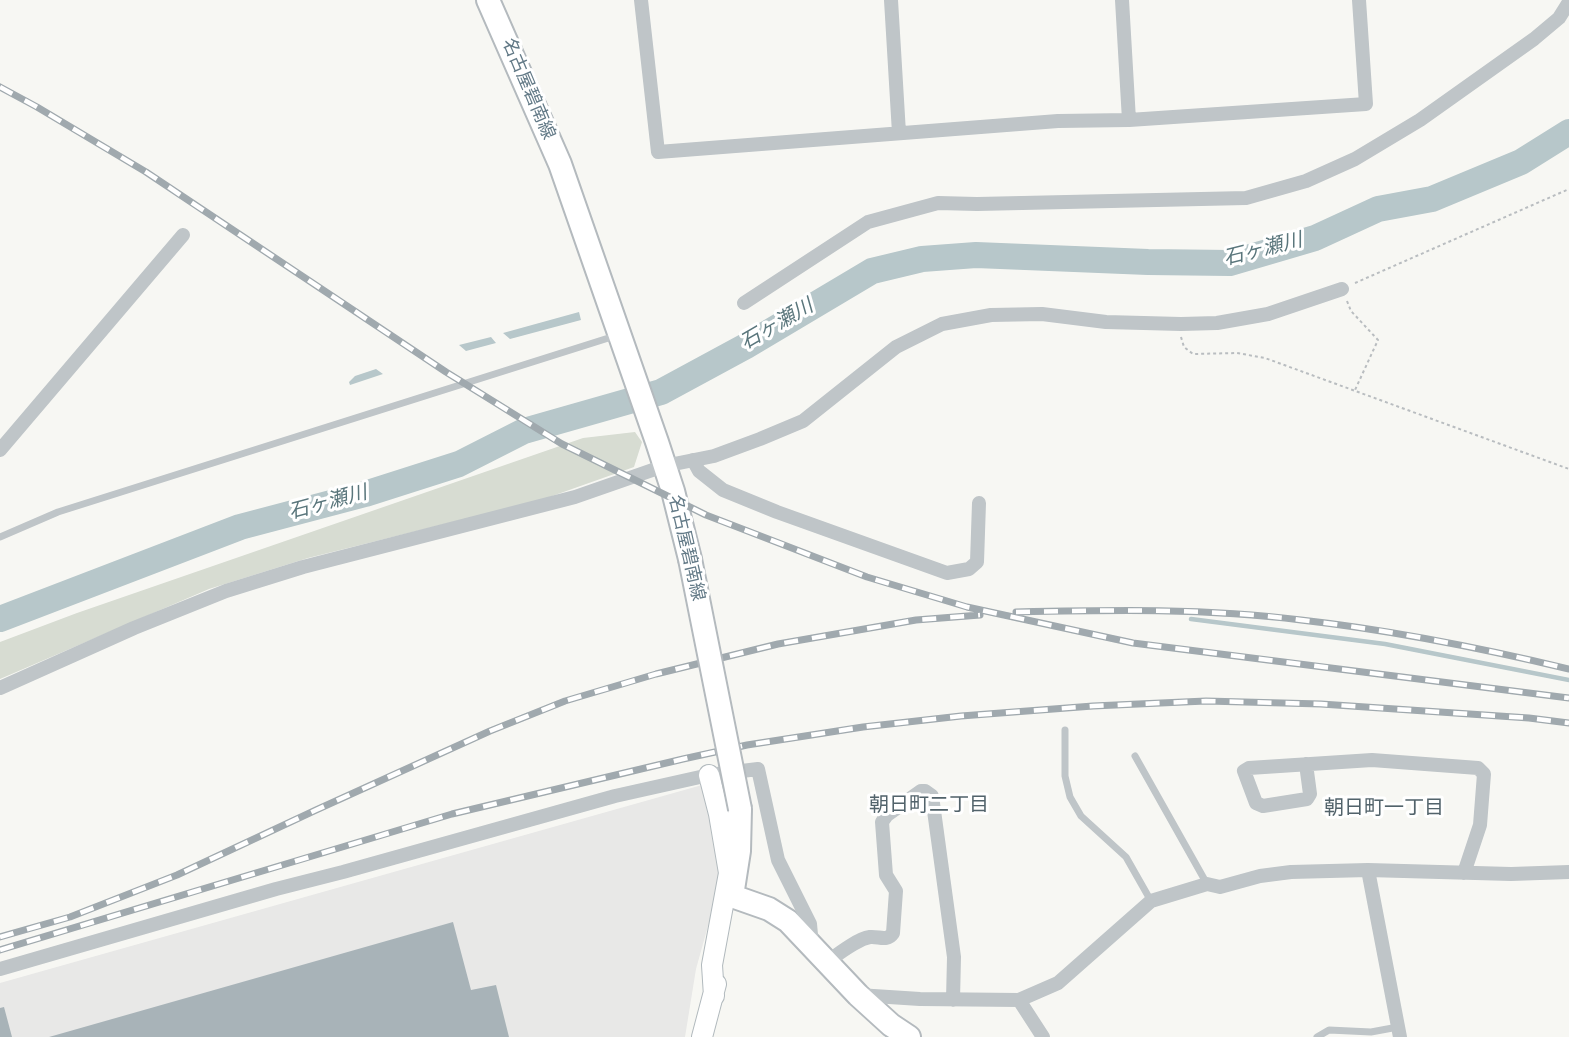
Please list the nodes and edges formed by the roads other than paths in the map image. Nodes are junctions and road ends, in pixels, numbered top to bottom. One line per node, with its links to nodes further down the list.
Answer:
1 (488, 0): 12 (main road, 名古屋碧南線)
2 (641, 0): 8 (street)
3 (891, 0): 8 (street)
4 (1122, 0): 7 (street)
5 (1359, 0): 7 (street)
6 (1569, 2): 11 (street)
7 (1129, 120): 8 (street)
8 (899, 133)
9 (183, 235): 13 (street)
10 (1342, 289): 14 (street)
11 (744, 303)
12 (622, 340): 15 (main road, 名古屋碧南線); 17 (lane)
13 (2, 441)
14 (693, 460): 15 (street); 16 (street)
15 (664, 466): 18 (street); 27 (main road, 名古屋碧南線, bridge)
16 (979, 503)
17 (0, 537)
18 (0, 688)
19 (1065, 730): 28 (lane)
20 (1135, 756): 26 (lane)
21 (1306, 764): 21 (street); 25 (street)
22 (709, 775): 29 (street); 30 (street); 32 (street)
23 (1368, 870): 25 (street); 26 (street); 35 (street)
24 (1569, 872): 25 (street)
25 (1464, 873)
26 (1207, 884): 28 (street)
27 (732, 896): 29 (main road); 32 (street)
28 (1151, 901): 34 (street)
29 (819, 954): 31 (main road); 33 (street)
30 (0, 969)
31 (858, 995): 33 (street); 36 (main road)
32 (714, 996): 37 (street)
33 (953, 999): 34 (street)
34 (1019, 1000): 38 (street)
35 (1399, 1032): 39 (lane)
36 (896, 1033)
37 (702, 1037)
38 (1043, 1037)
39 (1317, 1037)

